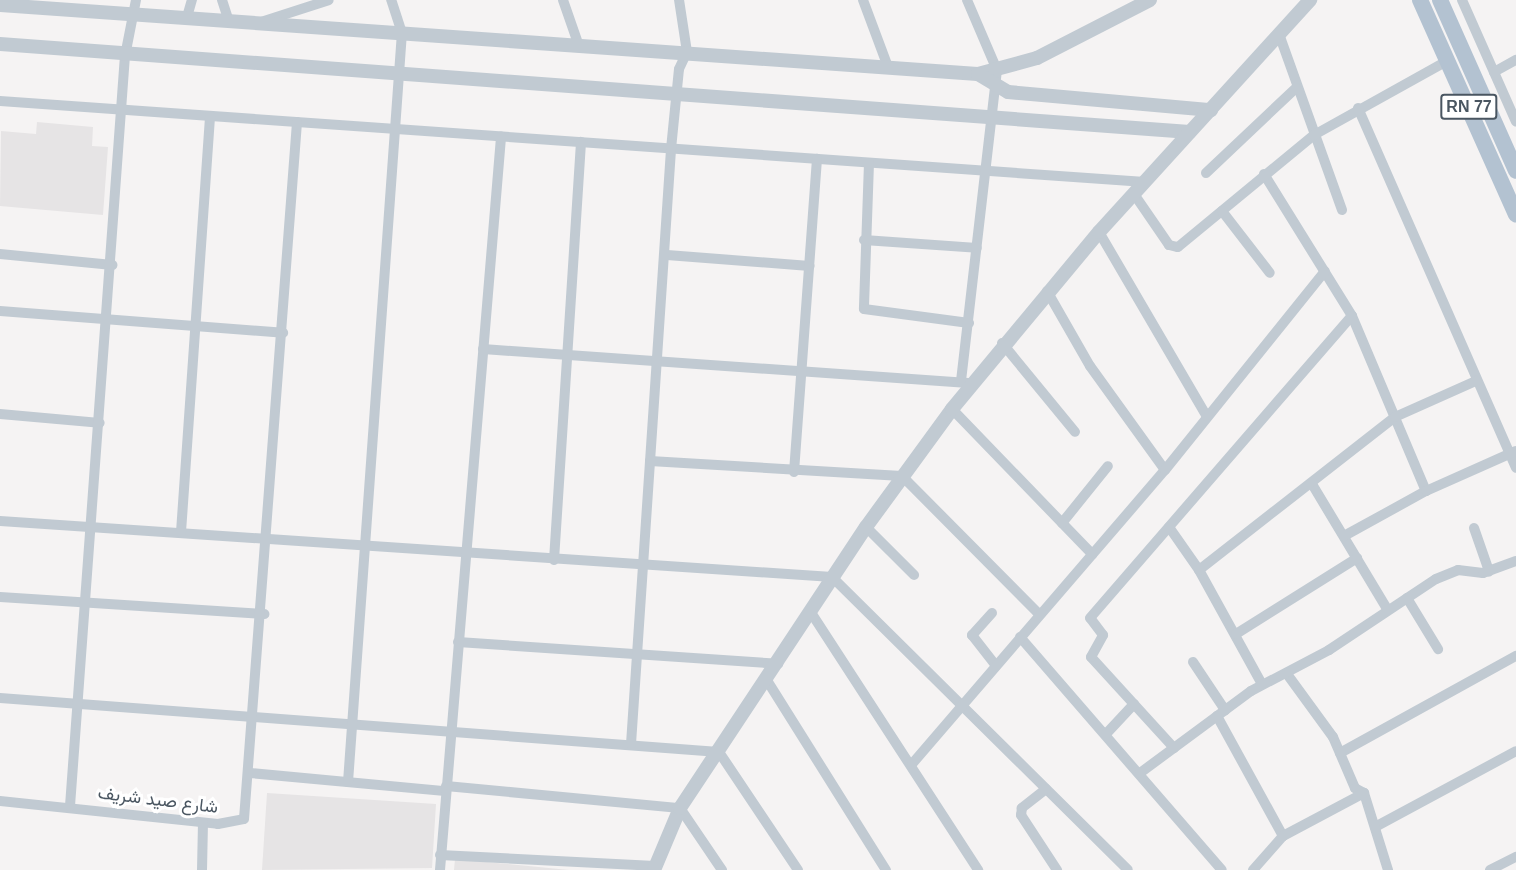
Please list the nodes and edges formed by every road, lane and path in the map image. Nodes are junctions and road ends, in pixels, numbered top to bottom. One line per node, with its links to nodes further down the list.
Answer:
1 (136, 0): 16 (street)
2 (192, 0): 17 (street)
3 (222, 0): 18 (street)
4 (329, 0): 19 (street)
5 (391, 0): 20 (street)
6 (563, 0): 23 (street)
7 (679, 0): 24 (street)
8 (863, 0): 28 (street)
9 (967, 0): 29 (street)
10 (1150, 0): 29 (street)
11 (1310, 0): 21 (street)
12 (1420, 0): 26 (main road, RN 77)
13 (1440, 0): 53 (main road)
14 (1466, 1): 31 (street)
15 (0, 5): 16 (street)
16 (133, 17): 17 (street); 25 (street)
17 (187, 17): 18 (street)
18 (230, 21): 19 (street)
19 (259, 23): 20 (street)
20 (402, 33): 23 (street); 30 (street)
21 (1279, 34): 34 (street); 38 (street)
22 (0, 44): 25 (street)
23 (579, 46): 24 (street)
24 (687, 52): 28 (street); 35 (street)
25 (125, 56): 30 (street); 39 (street)
26 (1449, 60): 37 (street); 60 (main road, RN 77)
27 (1516, 60): 31 (street)
28 (888, 67): 32 (street)
29 (997, 70): 32 (street); 33 (street)
30 (399, 72): 35 (street); 44 (street)
31 (1494, 72): 43 (street)
32 (978, 74): 33 (street)
33 (996, 88): 38 (street); 41 (street)
34 (1296, 88): 46 (street); 54 (street)
35 (677, 94): 41 (street); 49 (street)
36 (0, 101): 39 (street)
37 (1358, 108): 46 (street); 82 (street)
38 (1210, 110): 45 (street)
39 (123, 112): 40 (street); 66 (street)
40 (210, 116): 42 (street); 75 (street)
41 (993, 116): 45 (street); 52 (street)
42 (297, 122): 44 (street); 76 (street, شارع صيد شريف)
43 (1516, 122)
44 (394, 129): 47 (street); 108 (street)
45 (1190, 132): 56 (street)
46 (1314, 135): 55 (street); 58 (street)
47 (501, 137): 48 (street); 78 (street)
48 (581, 142): 49 (street); 79 (street)
49 (671, 149): 50 (street); 65 (street)
50 (817, 159): 51 (street); 67 (street)
51 (869, 163): 52 (street); 62 (street)
52 (986, 171): 56 (street); 63 (street)
53 (1516, 171)
54 (1206, 173)
55 (1264, 174): 59 (street); 68 (street)
56 (1145, 182): 57 (street)
57 (1134, 194): 59 (street); 61 (street)
58 (1342, 210)
59 (1222, 211): 69 (street)
60 (1516, 215)
61 (1099, 232): 70 (street); 86 (street)
62 (864, 240): 63 (street); 74 (street)
63 (977, 248): 74 (street)
64 (0, 254): 66 (street)
65 (667, 255): 67 (street); 80 (street)
66 (112, 265): 73 (street)
67 (810, 266): 81 (street)
68 (1325, 270): 72 (street); 86 (street)
69 (1270, 273)
70 (1047, 291): 77 (street); 94 (street)
71 (0, 311): 73 (street)
72 (1352, 316): 87 (street); 102 (street)
73 (108, 322): 75 (street); 88 (street)
74 (969, 323): 83 (street)
75 (196, 327): 76 (street); 105 (street)
76 (282, 333): 107 (street, شارع صيد شريف)
77 (1002, 343): 83 (street); 89 (street)
78 (483, 349): 79 (street); 109 (street)
79 (567, 355): 80 (street); 112 (street)
80 (658, 361): 81 (street); 91 (street)
81 (802, 370): 83 (street); 95 (street)
82 (1476, 381): 87 (street); 90 (street)
83 (966, 382): 84 (street)
84 (952, 409): 96 (street); 100 (street)
85 (0, 414): 88 (street)
86 (1207, 417): 94 (street)
87 (1395, 417): 97 (street); 98 (street)
88 (100, 423): 104 (street)
89 (1075, 432)
90 (1513, 453): 93 (street); 98 (street)
91 (650, 461): 95 (street); 114 (street)
92 (1108, 466): 100 (street)
93 (1516, 468)
94 (1165, 470): 110 (street)
95 (794, 472): 96 (street)
96 (902, 476): 101 (street); 126 (street)
97 (1312, 484): 106 (street); 115 (street)
98 (1426, 491): 106 (street)
99 (0, 521): 104 (street)
100 (1062, 523): 110 (street)
101 (866, 527): 117 (street); 118 (street)
102 (1169, 527): 115 (street); 140 (street)
103 (1474, 528): 116 (street)
104 (93, 529): 105 (street); 121 (street)
105 (181, 532): 107 (street)
106 (1344, 537): 111 (street)
107 (268, 538): 108 (street); 125 (street, شارع صيد شريف)
108 (366, 544): 109 (street); 145 (street)
109 (465, 553): 112 (street); 129 (street)
110 (1092, 554): 126 (street)
111 (1357, 558): 122 (street); 127 (street)
112 (554, 560): 114 (street)
113 (1516, 561): 116 (street)
114 (642, 566): 118 (street); 131 (street)
115 (1199, 570): 127 (street)
116 (1489, 571): 120 (street)
117 (914, 575)
118 (832, 577): 123 (street); 142 (street)
119 (0, 597): 121 (street)
120 (1407, 598): 122 (street); 130 (street)
121 (89, 605): 125 (street); 141 (street)
122 (1387, 609): 136 (street)
123 (810, 611): 134 (street); 153 (street)
124 (992, 613): 135 (street)
125 (264, 614): 144 (street, شارع صيد شريف)
126 (1040, 614): 128 (street)
127 (1236, 634): 138 (street)
128 (1020, 637): 135 (street); 147 (street)
129 (458, 642): 131 (street); 146 (street)
130 (1438, 649)
131 (637, 655): 134 (street); 148 (street)
132 (1516, 656): 152 (street)
133 (1192, 662): 143 (street)
134 (778, 664): 137 (street)
135 (996, 666): 142 (street)
136 (1287, 674): 138 (street); 152 (street)
137 (768, 682): 151 (street); 173 (street)
138 (1262, 684): 143 (street)
139 (0, 698): 141 (street)
140 (1134, 704): 147 (street); 149 (street)
141 (82, 706): 144 (street); 161 (street)
142 (961, 708): 153 (street); 158 (street)
143 (1221, 713): 149 (street); 165 (street)
144 (255, 716): 145 (street); 154 (street, شارع صيد شريف)
145 (353, 722): 146 (street); 156 (street)
146 (450, 729): 148 (street); 157 (street)
147 (1106, 734): 155 (street)
148 (631, 744): 151 (street)
149 (1174, 748): 155 (street)
150 (1516, 751): 164 (street)
151 (719, 752): 162 (street); 172 (street)
152 (1340, 753): 159 (street)
153 (912, 764): 174 (street)
154 (250, 773): 156 (street); 163 (street, شارع صيد شريف)
155 (1140, 773): 177 (street)
156 (348, 782): 157 (street)
157 (445, 789): 162 (street); 166 (street)
158 (1046, 789): 175 (street); 176 (street)
159 (1364, 793): 164 (street); 165 (street)
160 (0, 801): 161 (street, شارع صيد شريف)
161 (70, 806): 163 (street, شارع صيد شريف)
162 (680, 808): 168 (street); 171 (street)
163 (203, 823): 169 (street)
164 (1375, 826): 179 (street)
165 (1283, 836): 178 (street)
166 (440, 855): 168 (street); 170 (street)
167 (1516, 857): 180 (street)
168 (655, 868)
169 (202, 870)
170 (440, 870)
171 (722, 870)
172 (798, 870)
173 (886, 870)
174 (978, 870)
175 (1057, 870)
176 (1128, 870)
177 (1222, 870)
178 (1253, 870)
179 (1388, 870)
180 (1490, 870)

